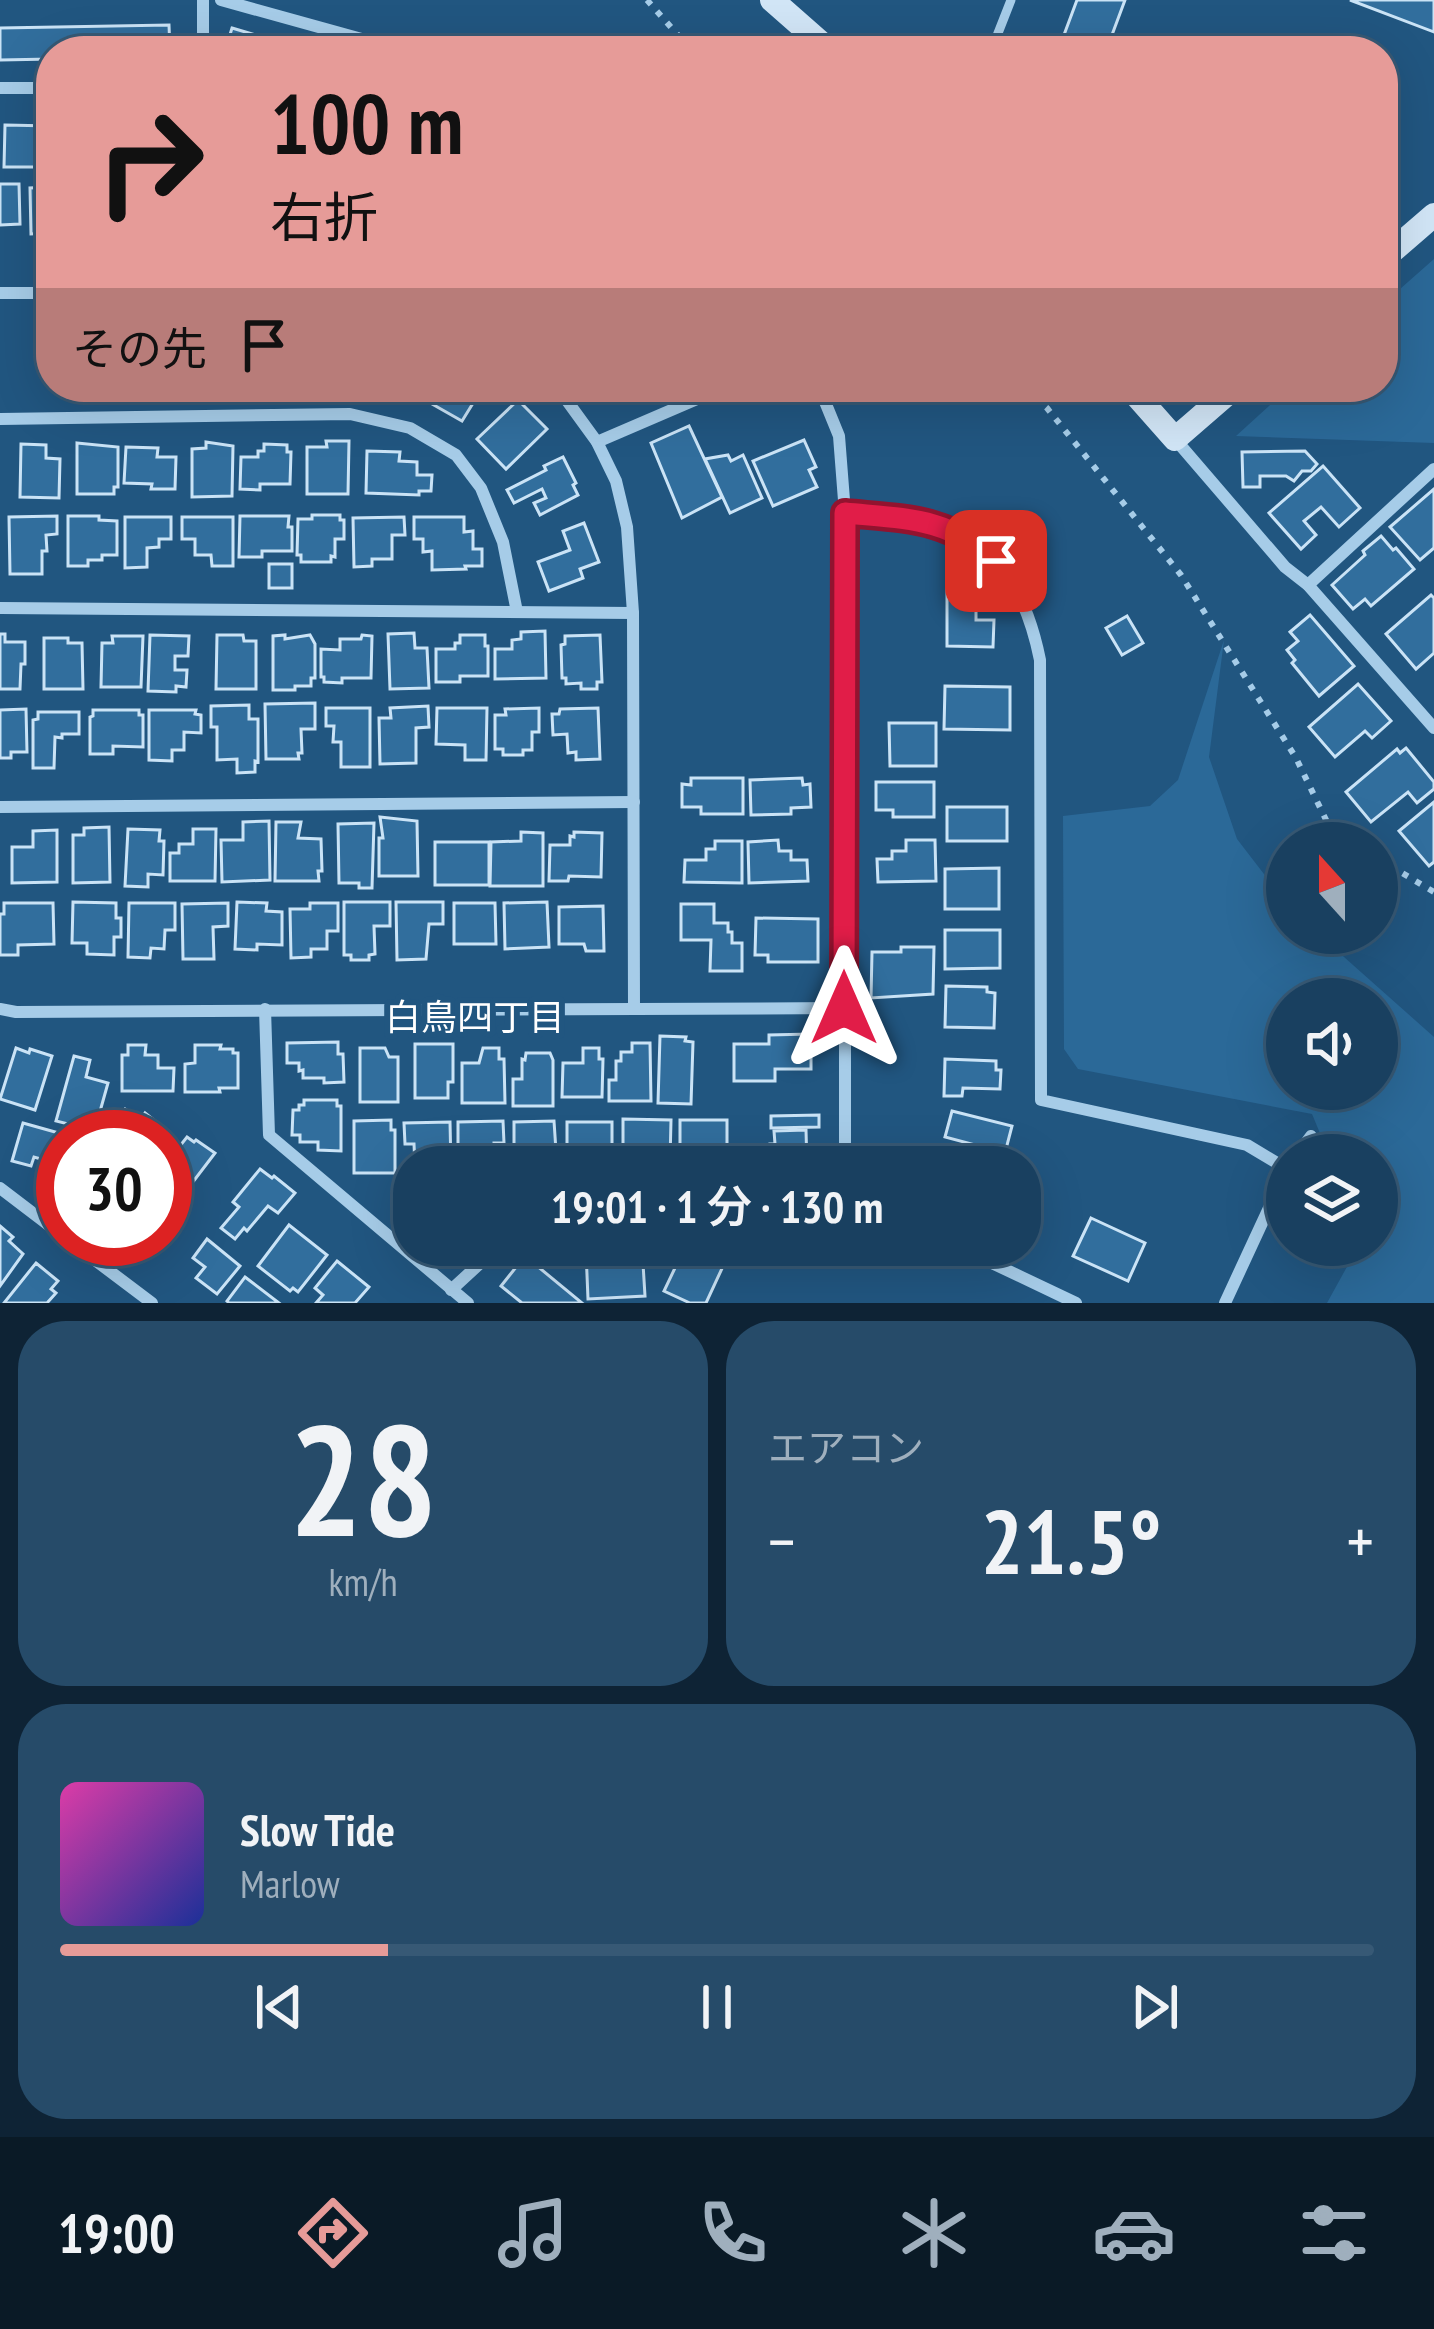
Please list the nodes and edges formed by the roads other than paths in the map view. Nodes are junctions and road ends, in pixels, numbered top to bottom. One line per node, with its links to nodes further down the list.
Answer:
1 (203, 0): 5 (street)
2 (221, 0): 6 (street)
3 (772, 0): 7 (street)
4 (1011, 0): 8 (lane)
5 (203, 36)
6 (351, 36)
7 (813, 36)
8 (997, 36)
9 (0, 88): 10 (street)
10 (36, 88)
11 (1434, 215): 12 (street)
12 (1398, 246)
13 (0, 293): 14 (street)
14 (36, 293)
15 (568, 402): 22 (street)
16 (690, 402): 22 (street)
17 (825, 402): 24 (street)
18 (1142, 402): 21 (street)
19 (1217, 402): 21 (street)
20 (0, 419): 27 (street)
21 (1175, 439): 25 (street)
22 (597, 442): 28 (street)
23 (1434, 469): 25 (street)
24 (845, 513): 32 (street); 37 (street)
25 (1308, 585): 29 (street)
26 (0, 608): 27 (street)
27 (518, 612): 28 (street)
28 (633, 613): 30 (street)
29 (1434, 728)
30 (634, 802): 31 (street); 35 (street)
31 (0, 807)
32 (844, 1008): 35 (street); 36 (street)
33 (0, 1009): 34 (street)
34 (266, 1009): 35 (street); 44 (street)
35 (634, 1009)
36 (845, 1146)
37 (1266, 1156)
38 (0, 1188): 39 (street)
39 (36, 1215)
40 (1266, 1215): 48 (street)
41 (103, 1266): 45 (street)
42 (477, 1266): 44 (street)
43 (998, 1266): 47 (street)
44 (451, 1290): 46 (street)
45 (152, 1303)
46 (468, 1303)
47 (1076, 1303)
48 (1226, 1303)

